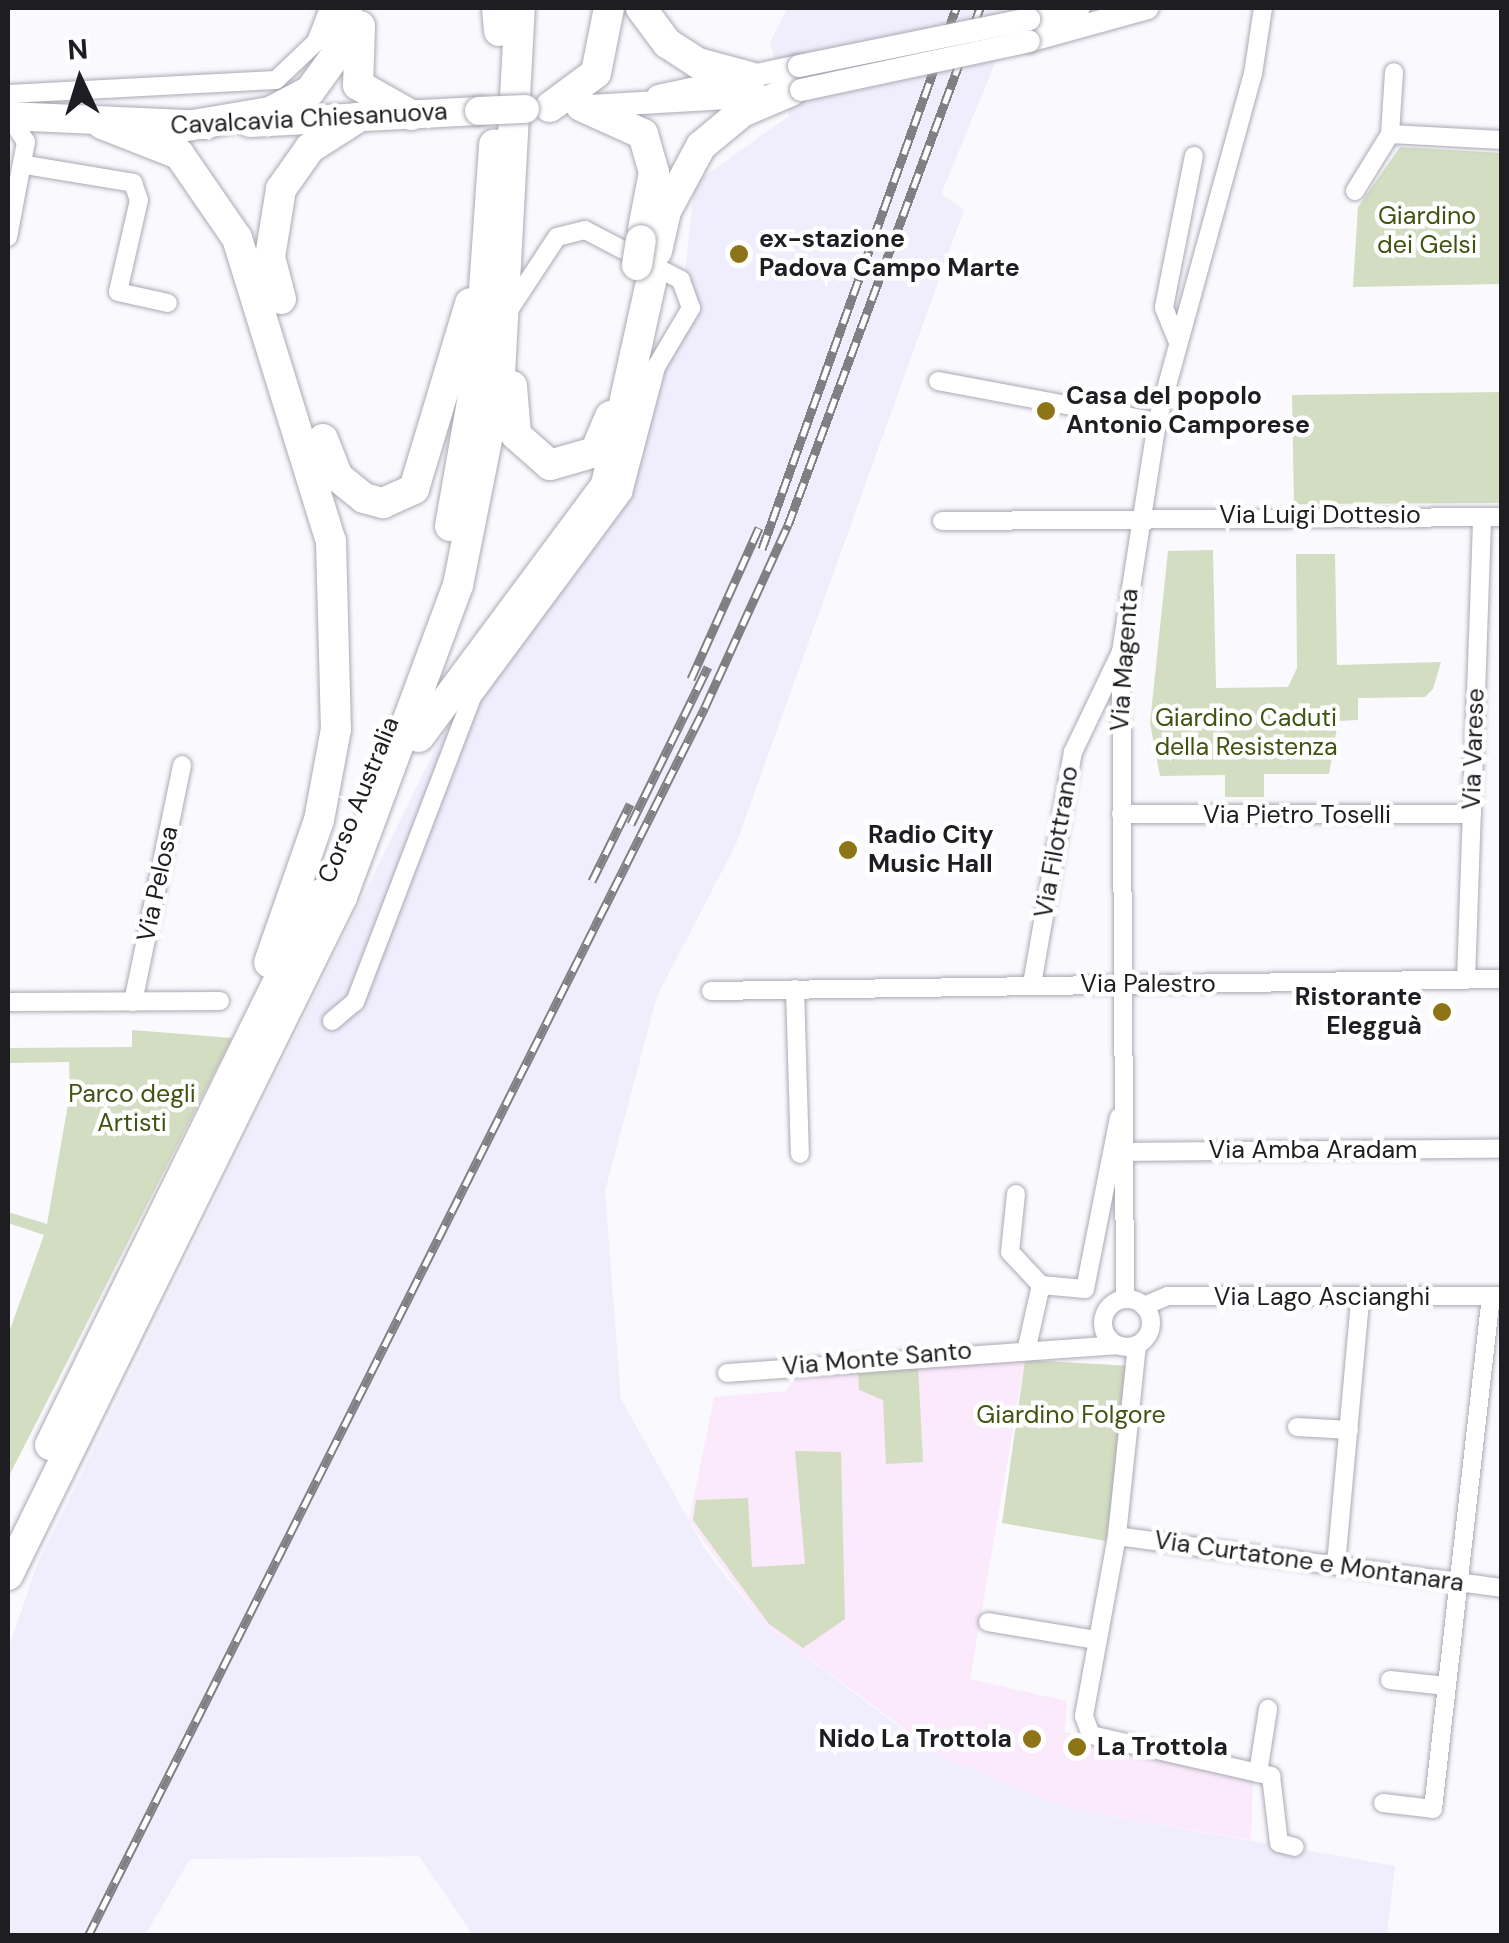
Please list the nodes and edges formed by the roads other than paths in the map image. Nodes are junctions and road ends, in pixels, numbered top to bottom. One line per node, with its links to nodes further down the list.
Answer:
1 (329, 8): 17 (street)
2 (347, 8): 21 (highway)
3 (363, 8): 18 (highway)
4 (520, 8): 31 (highway, Corso Australia)
5 (609, 8): 16 (highway)
6 (640, 8): 13 (highway)
7 (1079, 8): 11 (main road, Cavalcavia Chiesanuova)
8 (1148, 8): 11 (main road, Cavalcavia Chiesanuova)
9 (1263, 8): 32 (street, Via Magenta)
10 (499, 15): 27 (highway, Corso Australia)
11 (1029, 30): 14 (main road, Cavalcavia Chiesanuova, bridge)
12 (1394, 72): 22 (street)
13 (750, 77): 14 (main road, Cavalcavia Chiesanuova); 15 (main road, Cavalcavia Chiesanuova)
14 (797, 82): 15 (main road, Cavalcavia Chiesanuova); 29 (highway)
15 (596, 106): 16 (main road, Cavalcavia Chiesanuova); 29 (highway)
16 (537, 108): 18 (main road, Cavalcavia Chiesanuova, bridge)
17 (8, 109): 20 (main road, Cavalcavia Chiesanuova); 25 (street)
18 (411, 115): 19 (main road, Cavalcavia Chiesanuova)
19 (357, 118): 21 (main road, Cavalcavia Chiesanuova); 27 (highway)
20 (102, 124): 21 (main road, Cavalcavia Chiesanuova); 53 (highway)
21 (187, 126)
22 (1390, 134): 23 (street); 26 (street)
23 (1502, 140)
24 (1194, 156): 32 (street, Via Magenta)
25 (26, 165): 28 (street); 30 (street)
26 (1355, 191)
27 (490, 212): 53 (highway, Corso Australia)
28 (8, 237)
29 (647, 257): 31 (highway); 40 (highway)
30 (168, 303)
31 (504, 318): 40 (highway, Corso Australia); 52 (street, Corso Australia)
32 (1177, 341): 34 (street, Via Magenta)
33 (938, 381): 34 (street)
34 (1156, 422): 35 (street, Via Magenta)
35 (1139, 514): 36 (street, Via Luigi Dottesio); 37 (street, Via Luigi Dottesio); 38 (street, Via Magenta)
36 (1492, 517): 42 (street, Via Varese)
37 (942, 521)
38 (1121, 652): 41 (street, Via Magenta); 45 (street, Via Filottrano)
39 (182, 766): 51 (street, Via Pelosa)
40 (391, 782): 75 (highway, Corso Australia)
41 (1122, 814): 42 (street, Via Pietro Toselli); 46 (street, Via Magenta)
42 (1472, 814): 44 (street, Via Varese)
43 (1502, 979): 44 (street, Via Palestro)
44 (1466, 980): 46 (street, Via Palestro)
45 (1032, 984): 46 (street, Via Palestro); 47 (street, Via Palestro)
46 (1122, 984): 54 (street)
47 (795, 989): 48 (street, Via Palestro); 57 (street)
48 (711, 991)
49 (220, 1001): 51 (street)
50 (8, 1002): 51 (street)
51 (133, 1002)
52 (332, 1021)
53 (228, 1083): 72 (highway, Corso Australia)
54 (1123, 1108): 56 (street); 59 (street)
55 (1502, 1150): 56 (street, Via Amba Aradam)
56 (1124, 1152): 61 (street)
57 (800, 1154)
58 (1016, 1194): 59 (street)
59 (1041, 1285): 68 (street)
60 (1496, 1296): 62 (street, Via Lago Ascianghi); 76 (street)
61 (1125, 1299): 63 (street); 64 (street)
62 (1360, 1299): 63 (street, Via Lago Ascianghi); 71 (street)
63 (1144, 1306): 67 (street)
64 (1103, 1321): 65 (street); 66 (street)
65 (1076, 1342): 66 (street, Via Monte Santo); 68 (street, Via Monte Santo)
66 (1116, 1344): 67 (street, Via Monte Santo)
67 (1137, 1345): 73 (street)
68 (1027, 1347): 69 (street, Via Monte Santo)
69 (727, 1373)
70 (1297, 1428): 71 (street)
71 (1349, 1430): 74 (street)
72 (8, 1531)
73 (1117, 1536): 74 (street, Via Curtatone e Montanara); 79 (street)
74 (1336, 1564): 76 (street, Via Curtatone e Montanara)
75 (8, 1574)
76 (1461, 1582): 77 (street, Via Curtatone e Montanara); 81 (street)
77 (1502, 1588)
78 (988, 1622): 79 (street)
79 (1096, 1640): 83 (street)
80 (1390, 1680): 81 (street)
81 (1447, 1686): 84 (street)
82 (1268, 1708): 83 (street)
83 (1258, 1773): 85 (street)
84 (1384, 1803)
85 (1295, 1847)

